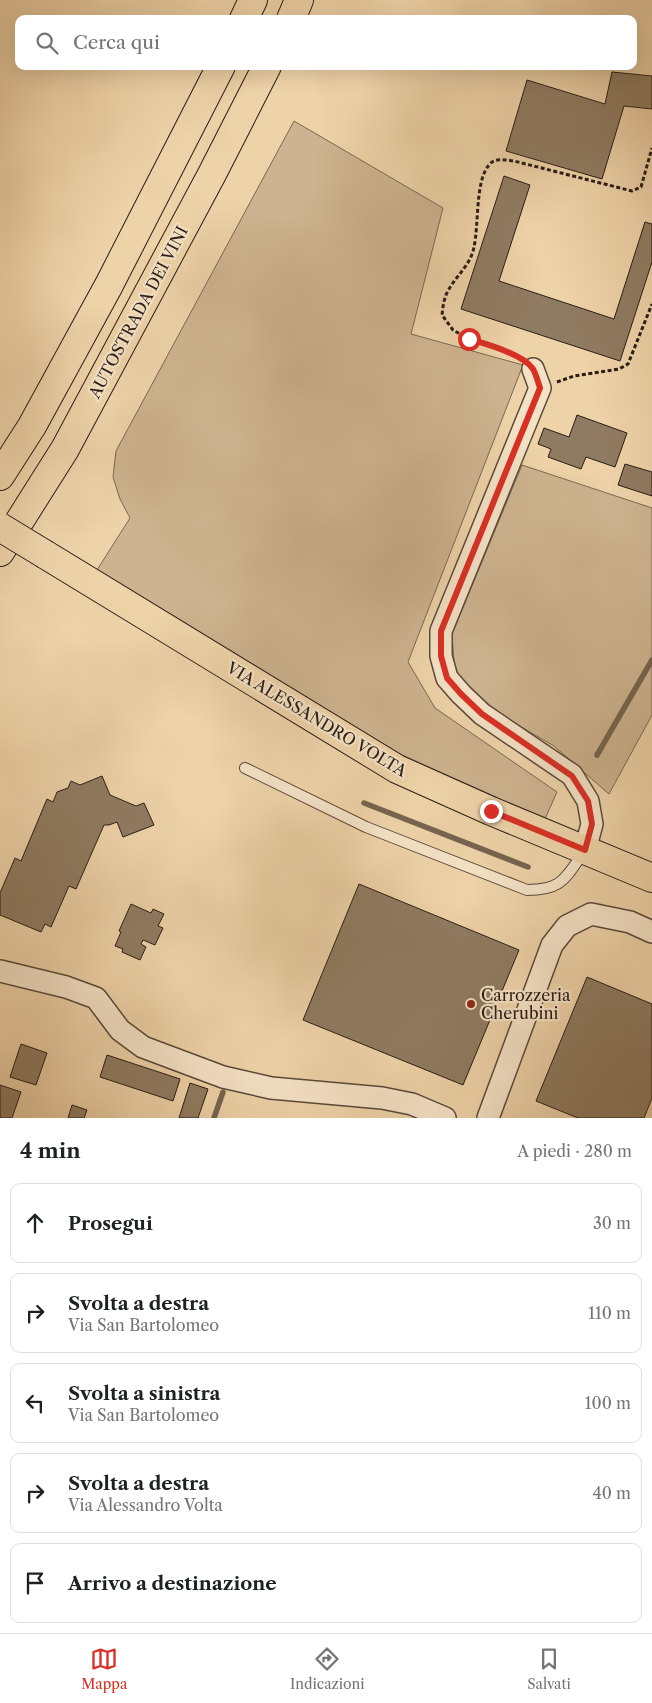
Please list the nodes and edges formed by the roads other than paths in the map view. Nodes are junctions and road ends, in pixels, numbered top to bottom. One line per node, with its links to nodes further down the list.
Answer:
1 (254, 0): 3 (main road)
2 (299, 0): 4 (main road)
3 (246, 15)
4 (293, 15)
5 (219, 70): 8 (main road)
6 (265, 70): 10 (main road, AUTOSTRADA DEI VINI)
7 (537, 379): 12 (street)
8 (0, 476)
9 (0, 527): 12 (main road, VIA ALESSANDRO VOLTA, bridge)
10 (0, 552)
11 (245, 768): 12 (lane)
12 (585, 850): 13 (main road, VIA ALESSANDRO VOLTA)
13 (652, 878)
14 (652, 932): 17 (street)
15 (0, 971): 16 (street)
16 (445, 1118)
17 (488, 1118)

